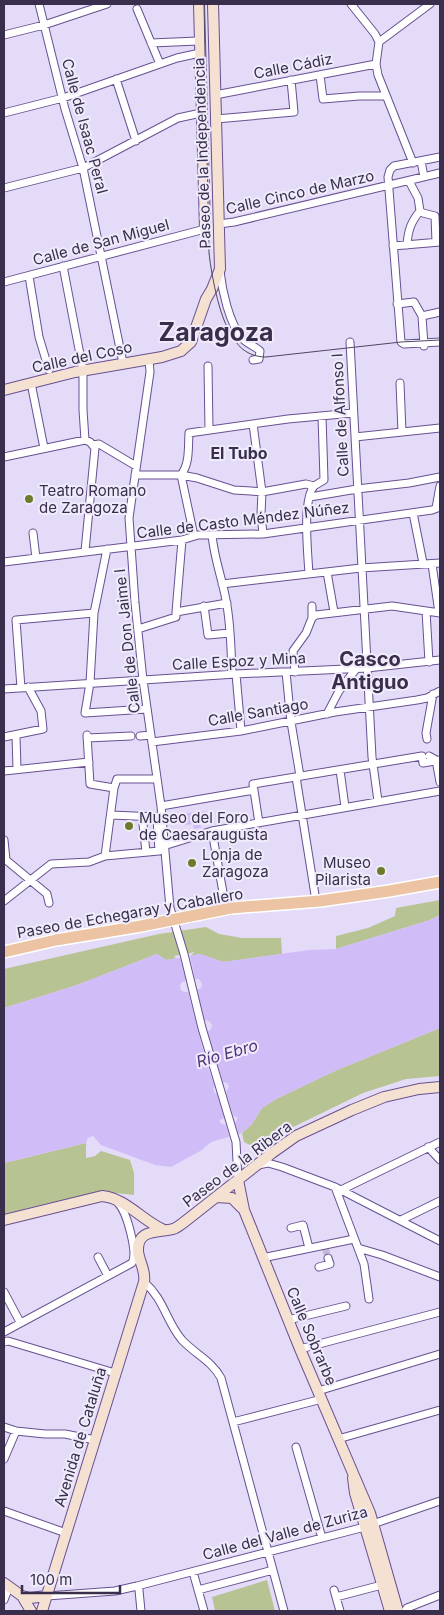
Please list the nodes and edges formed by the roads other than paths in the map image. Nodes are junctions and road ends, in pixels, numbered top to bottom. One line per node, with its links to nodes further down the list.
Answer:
1 (39, 4): 9 (street, Calle de Isaac Peral)
2 (106, 4): 9 (street)
3 (199, 4): 14 (main road, Paseo de la Independencia)
4 (213, 4): 20 (main road, Paseo de la Independencia)
5 (351, 4): 12 (street)
6 (430, 4): 7 (street)
7 (421, 7): 12 (street)
8 (137, 9): 13 (street)
9 (44, 24): 10 (street); 22 (street, Calle de Isaac Peral)
10 (4, 35)
11 (198, 41): 13 (street)
12 (379, 42): 16 (street)
13 (151, 43): 15 (street)
14 (200, 53): 15 (street); 24 (main road, Paseo de la Independencia)
15 (160, 64): 18 (street)
16 (376, 64): 17 (street, Calle Cádiz); 21 (street)
17 (320, 75): 19 (street, Calle Cádiz); 21 (street)
18 (113, 80): 22 (street); 26 (street)
19 (291, 80): 20 (street, Calle Cádiz); 25 (street)
20 (215, 95): 25 (main road, Paseo de la Independencia)
21 (386, 96): 29 (street)
22 (63, 98): 23 (street); 30 (street, Calle de Isaac Peral)
23 (4, 113)
24 (202, 113): 26 (street); 38 (main road, Paseo de la Independencia)
25 (216, 119): 37 (main road, Paseo de la Independencia)
26 (136, 141): 30 (street)
27 (440, 157): 28 (street)
28 (422, 161): 29 (street); 32 (street)
29 (413, 163): 34 (street)
30 (83, 168): 35 (street); 42 (street, Calle de Isaac Peral)
31 (440, 173): 32 (street, Calle Cinco de Marzo)
32 (424, 177): 33 (street, Calle Cinco de Marzo)
33 (409, 181): 34 (street, Calle Cinco de Marzo); 36 (street)
34 (386, 186): 37 (street, Calle Cinco de Marzo); 41 (street)
35 (4, 188)
36 (420, 211): 39 (street); 40 (street)
37 (218, 224): 44 (main road, Paseo de la Independencia)
38 (205, 229): 42 (street, Calle de San Miguel)
39 (438, 242): 40 (street)
40 (407, 245): 41 (street)
41 (393, 246): 47 (street)
42 (101, 256): 43 (street, Calle de San Miguel); 56 (street, Calle de Isaac Peral)
43 (64, 266): 45 (street, Calle de San Miguel); 59 (street)
44 (220, 269): 53 (main road, Paseo de la Independencia); 55 (street)
45 (29, 276): 46 (street, Calle de San Miguel); 58 (street)
46 (4, 282)
47 (397, 304): 49 (street); 52 (street)
48 (440, 312): 49 (street)
49 (423, 316): 52 (street)
50 (350, 342): 63 (street, Calle de Alfonso I)
51 (440, 342): 52 (street)
52 (424, 344)
53 (167, 356): 54 (main road, Calle del Coso)
54 (149, 359): 56 (main road, Calle del Coso); 73 (street, Calle de Don Jaime I)
55 (253, 360)
56 (123, 363): 59 (main road, Calle del Coso)
57 (208, 366): 67 (street)
58 (49, 370)
59 (83, 370): 60 (main road, Calle del Coso); 70 (street)
60 (31, 383): 62 (main road, Calle del Coso); 71 (street)
61 (400, 383): 68 (street)
62 (4, 390)
63 (353, 413): 64 (street); 69 (street, Calle de Alfonso I)
64 (322, 416): 65 (street); 77 (street)
65 (253, 424): 67 (street); 80 (street)
66 (440, 428): 68 (street)
67 (209, 430): 75 (street)
68 (402, 432): 69 (street)
69 (355, 437): 79 (street, Calle de Alfonso I)
70 (91, 444): 71 (street); 73 (street); 93 (street)
71 (44, 448): 72 (street)
72 (4, 456)
73 (136, 466): 74 (street, Calle de Don Jaime I)
74 (135, 475): 75 (street); 91 (street, Calle de Don Jaime I)
75 (181, 475): 80 (street); 89 (street)
76 (440, 477): 79 (street)
77 (314, 486): 80 (street); 81 (street)
78 (440, 486): 82 (street)
79 (357, 489): 81 (street); 84 (street, Calle de Alfonso I)
80 (262, 492): 87 (street)
81 (310, 497): 85 (street)
82 (438, 507): 83 (street, Calle de Casto Méndez Núñez)
83 (413, 513): 84 (street, Calle de Casto Méndez Núñez); 96 (street)
84 (359, 520): 85 (street, Calle de Casto Méndez Núñez); 99 (street, Calle de Alfonso I)
85 (307, 527): 87 (street, Calle de Casto Méndez Núñez); 101 (street)
86 (33, 533): 94 (street)
87 (263, 534): 88 (street, Calle de Casto Méndez Núñez)
88 (212, 535): 89 (street, Calle de Casto Méndez Núñez); 102 (street)
89 (194, 536): 90 (street, Calle de Casto Méndez Núñez)
90 (182, 540): 91 (street, Calle de Casto Méndez Núñez); 108 (street)
91 (131, 547): 92 (street, Calle de Casto Méndez Núñez); 113 (street, Calle de Don Jaime I)
92 (107, 549): 93 (street, Calle de Casto Méndez Núñez); 110 (street)
93 (85, 551): 94 (street, Calle de Casto Méndez Núñez)
94 (36, 558): 95 (street, Calle de Casto Méndez Núñez)
95 (4, 562)
96 (423, 563): 98 (street); 99 (street)
97 (440, 563): 98 (street)
98 (432, 564): 111 (street)
99 (361, 568): 100 (street); 106 (street, Calle de Alfonso I)
100 (327, 572): 101 (street); 109 (street)
101 (308, 574): 102 (street)
102 (222, 584): 103 (street)
103 (227, 601): 104 (street); 114 (street)
104 (204, 606): 108 (street); 114 (street)
105 (312, 606): 112 (street)
106 (364, 609): 107 (street); 109 (street); 117 (street, Calle de Alfonso I)
107 (426, 611): 111 (street); 116 (street)
108 (177, 612): 113 (street)
109 (334, 612): 112 (street)
110 (94, 613): 123 (street); 124 (street)
111 (439, 613)
112 (312, 618): 120 (street)
113 (138, 629): 122 (street, Calle de Don Jaime I)
114 (231, 635): 121 (street)
115 (440, 660): 116 (street, Calle Espoz y Mina)
116 (429, 662): 117 (street, Calle Espoz y Mina)
117 (367, 668): 118 (street, Calle Espoz y Mina); 127 (street, Calle de Alfonso I)
118 (356, 669): 120 (street, Calle Espoz y Mina); 129 (street)
119 (286, 672): 120 (street, Calle Espoz y Mina); 121 (street, Calle Espoz y Mina); 130 (street)
120 (294, 672)
121 (234, 674): 122 (street, Calle Espoz y Mina); 131 (street)
122 (143, 680): 123 (street, Calle Espoz y Mina); 128 (street, Calle de Don Jaime I)
123 (90, 683): 124 (street, Calle Espoz y Mina); 128 (street)
124 (25, 687): 125 (street, Calle Espoz y Mina); 132 (street)
125 (4, 689)
126 (437, 692): 127 (street, Calle Santiago); 137 (street)
127 (369, 708): 129 (street, Calle Santiago); 140 (street, Calle de Alfonso I)
128 (147, 709): 136 (street, Calle de Don Jaime I)
129 (327, 714): 130 (street, Calle Santiago)
130 (291, 722): 131 (street, Calle Santiago); 145 (street)
131 (241, 731): 136 (street, Calle Santiago)
132 (16, 736): 135 (street); 142 (street)
133 (131, 736): 141 (street)
134 (140, 736): 136 (street, Calle Santiago)
135 (4, 738)
136 (152, 739): 146 (street, Calle de Don Jaime I)
137 (427, 739)
138 (429, 756): 139 (street)
139 (438, 760): 140 (street); 147 (street)
140 (372, 761): 143 (street); 151 (street, Calle de Alfonso I)
141 (89, 762): 142 (street); 148 (street)
142 (17, 769): 144 (street)
143 (340, 770): 145 (street); 153 (street)
144 (4, 771)
145 (298, 776): 149 (street); 155 (street)
146 (157, 779): 148 (street); 152 (street, Calle de Don Jaime I)
147 (440, 782)
148 (114, 788): 154 (street)
149 (254, 790): 152 (street); 156 (street)
150 (440, 791): 151 (street)
151 (378, 801): 153 (street)
152 (160, 806): 160 (street, Calle de Don Jaime I)
153 (345, 807): 155 (street)
154 (111, 813): 160 (street); 162 (street)
155 (301, 815): 156 (street); 167 (street)
156 (259, 822): 158 (street)
157 (143, 824): 161 (street)
158 (212, 831): 160 (street); 169 (street)
159 (4, 841): 163 (street)
160 (162, 845): 161 (street); 170 (street, Calle de Don Jaime I)
161 (146, 852): 162 (street)
162 (105, 856): 164 (street)
163 (5, 860): 164 (street)
164 (31, 880): 166 (street); 168 (street)
165 (440, 882): 167 (main road, Paseo de Echegaray y Caballero)
166 (4, 901)
167 (316, 901): 169 (main road, Paseo de Echegaray y Caballero)
168 (49, 903)
169 (226, 909): 170 (main road, Paseo de Echegaray y Caballero)
170 (175, 925): 171 (main road, Paseo de Echegaray y Caballero); 177 (street, Calle de Don Jaime I)
171 (4, 952)
172 (440, 1087): 176 (main road, Paseo de la Ribera)
173 (440, 1142): 174 (street)
174 (428, 1147): 175 (street); 178 (street)
175 (440, 1160)
176 (255, 1166): 177 (main road, Paseo de la Ribera); 178 (street)
177 (238, 1180): 179 (main road, Paseo de la Ribera); 182 (main road, Calle Sobrarbe)
178 (338, 1189): 184 (street); 187 (street)
179 (217, 1197): 182 (main road); 186 (main road, Paseo de la Ribera)
180 (115, 1200): 183 (main road); 186 (main road); 194 (street)
181 (440, 1201): 184 (street)
182 (244, 1210): 203 (main road, Calle Sobrarbe)
183 (4, 1220)
184 (401, 1220): 188 (street)
185 (291, 1228): 189 (street)
186 (163, 1230): 197 (main road, Avenida de Cataluña)
187 (354, 1239): 189 (street); 190 (street)
188 (440, 1241)
189 (308, 1248): 192 (street)
190 (358, 1248): 198 (street); 200 (street)
191 (98, 1257): 196 (street)
192 (267, 1257)
193 (330, 1262): 195 (street)
194 (129, 1265): 196 (street); 197 (street)
195 (319, 1267)
196 (108, 1276): 204 (street)
197 (144, 1277): 209 (main road, Avenida de Cataluña); 212 (street)
198 (440, 1277)
199 (4, 1292): 204 (street)
200 (369, 1299)
201 (346, 1306): 203 (street)
202 (440, 1312): 207 (street)
203 (288, 1320): 207 (main road, Calle Sobrarbe)
204 (20, 1322): 205 (street)
205 (5, 1331): 206 (street)
206 (6, 1342): 209 (street)
207 (300, 1348): 210 (main road, Calle Sobrarbe)
208 (440, 1354): 210 (street)
209 (115, 1373): 216 (main road, Avenida de Cataluña)
210 (320, 1395): 212 (street); 215 (main road, Calle Sobrarbe)
211 (440, 1410): 215 (street)
212 (233, 1422): 224 (street)
213 (4, 1427): 214 (street)
214 (16, 1431): 216 (street); 218 (street)
215 (338, 1439): 221 (main road, Calle Sobrarbe)
216 (95, 1440): 222 (main road, Avenida de Cataluña)
217 (296, 1447): 223 (street)
218 (4, 1459)
219 (440, 1501): 221 (street, Calle del Valle de Zuriza)
220 (4, 1511): 222 (street)
221 (369, 1525): 223 (street, Calle del Valle de Zuriza); 235 (main road); 235 (main road)
222 (66, 1534): 232 (main road, Avenida de Cataluña)
223 (322, 1538): 224 (street, Calle del Valle de Zuriza)
224 (268, 1552): 225 (street); 226 (street, Calle del Valle de Zuriza)
225 (273, 1570): 230 (street); 240 (street)
226 (194, 1572): 230 (street); 232 (street, Calle del Valle de Zuriza)
227 (6, 1585): 231 (main road); 234 (street)
228 (378, 1586): 241 (street)
229 (139, 1590): 238 (street)
230 (198, 1590): 239 (street)
231 (22, 1596): 232 (main road); 236 (main road)
232 (47, 1596): 237 (main road, Avenida de Cataluña)
233 (440, 1596): 235 (street)
234 (4, 1600)
235 (399, 1610)
236 (31, 1611)
237 (42, 1611)
238 (141, 1611)
239 (204, 1611)
240 (284, 1611)
241 (340, 1611)

